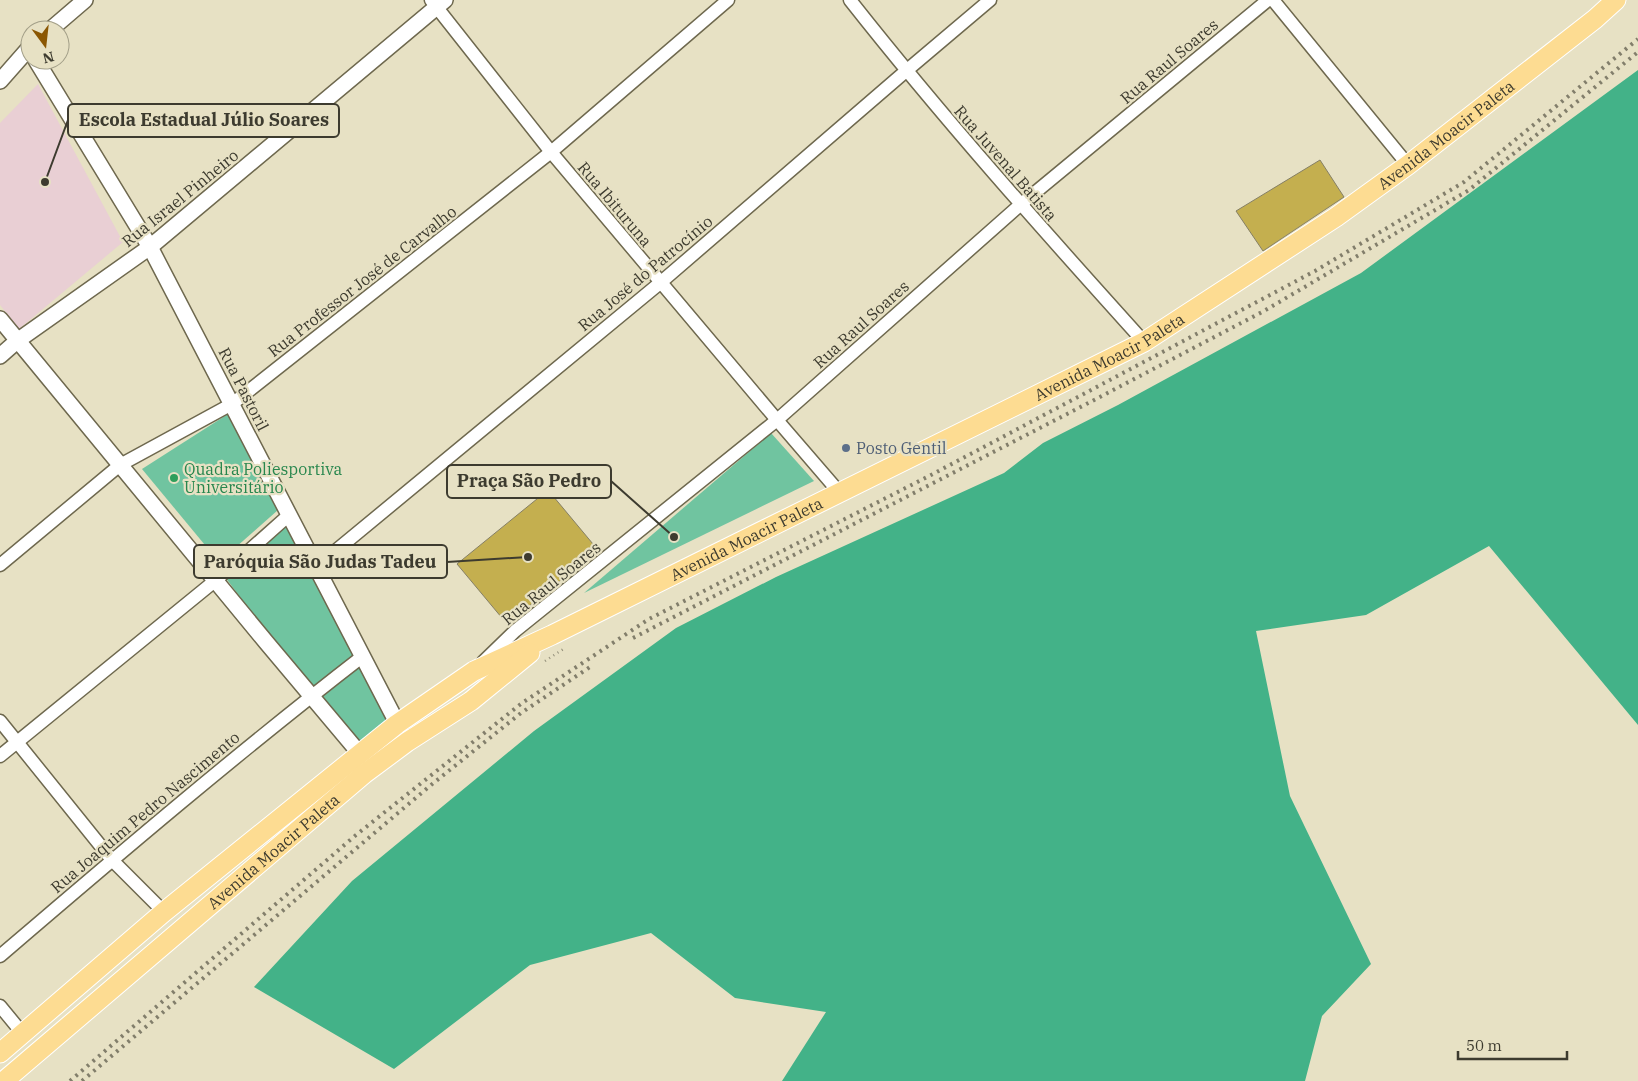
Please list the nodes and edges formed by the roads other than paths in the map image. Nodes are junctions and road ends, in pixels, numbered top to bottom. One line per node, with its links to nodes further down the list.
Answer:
1 (85, 0): 9 (street)
2 (728, 0): 14 (street, Rua Professor José de Carvalho)
3 (850, 0): 12 (street, Rua Juvenal Batista)
4 (990, 0): 12 (street, Rua José do Patrocínio)
5 (1268, 0): 16 (street, Rua Raul Soares)
6 (1273, 0): 15 (street)
7 (1616, 0): 15 (main road, Avenida Moacir Paleta)
8 (438, 2): 14 (street, Rua Ibituruna); 17 (street, Rua Israel Pinheiro)
9 (62, 20)
10 (20, 61): 13 (street)
11 (43, 70): 17 (street, Rua Pastoril)
12 (906, 71): 16 (street, Rua Juvenal Batista); 18 (street, Rua José do Patrocínio)
13 (0, 80)
14 (550, 152): 18 (street, Rua Ibituruna); 23 (street, Rua Professor José de Carvalho)
15 (1408, 165): 21 (main road, Avenida Moacir Paleta)
16 (1020, 205): 21 (street, Rua Juvenal Batista); 24 (street, Rua Raul Soares)
17 (150, 247): 20 (street, Rua Israel Pinheiro); 23 (street, Rua Pastoril)
18 (660, 283): 24 (street, Rua Ibituruna); 29 (street, Rua José do Patrocínio)
19 (0, 319): 20 (street)
20 (17, 341): 22 (street, Rua Israel Pinheiro); 25 (street)
21 (1144, 342): 26 (main road, Avenida Moacir Paleta)
22 (0, 356)
23 (232, 404): 25 (street, Rua Professor José de Carvalho); 27 (street, Rua Pastoril)
24 (777, 420): 26 (street, Rua Ibituruna); 33 (street, Rua Raul Soares)
25 (120, 466): 28 (street, Rua Professor José de Carvalho); 30 (street)
26 (839, 492): 31 (main road, Avenida Moacir Paleta)
27 (288, 515): 29 (street, Rua Pastoril); 30 (street)
28 (0, 565)
29 (316, 566): 32 (street, Rua Pastoril)
30 (216, 580): 34 (street); 37 (street)
31 (552, 635): 33 (main road, Avenida Moacir Paleta); 38 (main road, Avenida Moacir Paleta)
32 (362, 656): 34 (street, Rua Joaquim Pedro Nascimento); 36 (street, Rua Pastoril)
33 (474, 671): 36 (main road, Avenida Moacir Paleta)
34 (312, 695): 40 (street); 41 (street, Rua Joaquim Pedro Nascimento)
35 (0, 721): 37 (street)
36 (397, 724): 38 (street, Rua Pastoril); 40 (main road, Avenida Moacir Paleta)
37 (16, 741): 39 (street); 41 (street)
38 (407, 742): 40 (main road, Avenida Moacir Paleta)
39 (0, 756)
40 (367, 761): 42 (main road, Avenida Moacir Paleta); 47 (main road, Avenida Moacir Paleta)
41 (112, 860): 42 (street); 43 (street, Rua Joaquim Pedro Nascimento)
42 (164, 912): 45 (main road, Avenida Moacir Paleta)
43 (0, 956)
44 (0, 1006): 45 (street)
45 (23, 1034): 46 (main road, Avenida Moacir Paleta)
46 (0, 1053)
47 (4, 1081)

